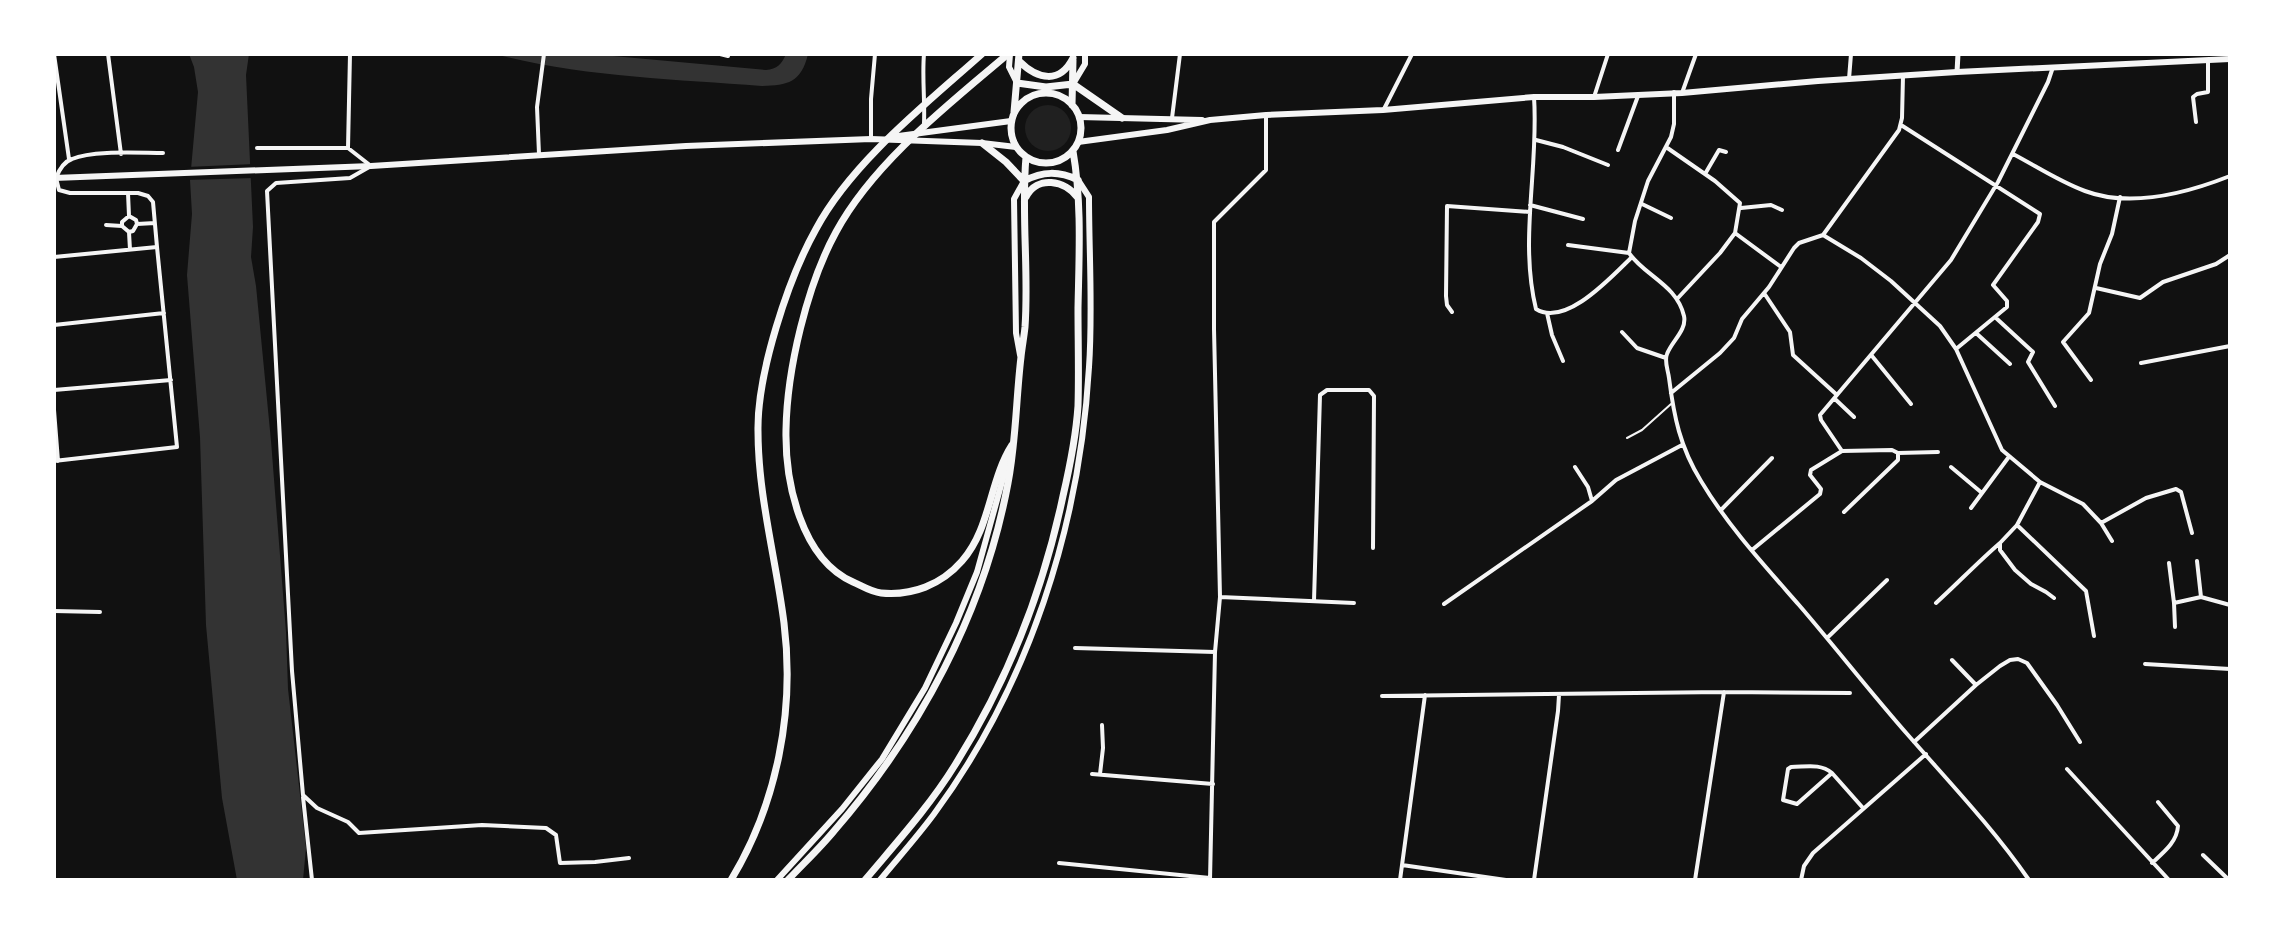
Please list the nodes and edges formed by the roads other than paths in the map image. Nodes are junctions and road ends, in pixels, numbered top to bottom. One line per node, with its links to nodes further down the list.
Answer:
1 (54, 54): 59 (street)
2 (108, 54): 55 (street)
3 (350, 54): 50 (street)
4 (544, 54): 56 (street)
5 (720, 54): 17 (street)
6 (875, 54): 43 (street)
7 (924, 54): 42 (street)
8 (982, 54): 197 (highway)
9 (1009, 54): 26 (main road); 125 (highway)
10 (1085, 54): 27 (main road)
11 (1180, 54): 38 (street)
12 (1412, 54): 33 (street)
13 (1608, 54): 31 (street)
14 (1696, 54): 28 (street)
15 (1851, 54): 25 (street)
16 (1958, 54): 23 (street)
17 (728, 56)
18 (1073, 56): 19 (highway); 27 (highway)
19 (1019, 58): 26 (highway)
20 (2230, 59): 21 (main road)
21 (2208, 60): 22 (main road); 40 (street)
22 (2053, 67): 23 (main road); 57 (street)
23 (1957, 72): 24 (main road)
24 (1903, 76): 25 (main road); 41 (street)
25 (1849, 79): 28 (main road)
26 (1017, 83): 27 (highway); 35 (highway)
27 (1073, 84): 32 (highway); 37 (highway)
28 (1678, 93): 29 (main road); 48 (street)
29 (1639, 94): 31 (main road); 51 (street)
30 (1534, 97): 31 (main road); 33 (main road); 44 (street)
31 (1594, 97)
32 (1072, 105): 35 (highway); 36 (highway)
33 (1383, 110): 34 (main road)
34 (1266, 115): 39 (main road); 151 (street)
35 (1013, 116): 42 (main road); 47 (highway)
36 (1079, 117): 37 (main road); 45 (highway)
37 (1122, 118): 38 (main road)
38 (1172, 118): 39 (main road)
39 (1210, 120): 45 (main road)
40 (2196, 122)
41 (1901, 125): 67 (street); 86 (street)
42 (923, 132): 43 (main road)
43 (871, 139): 46 (main road); 56 (main road)
44 (1536, 140): 60 (street); 73 (street)
45 (1078, 142): 52 (highway)
46 (982, 143): 47 (main road); 66 (highway)
47 (1016, 147): 58 (highway)
48 (1666, 147): 62 (street); 72 (street)
49 (257, 148): 50 (street)
50 (348, 148): 61 (street)
51 (1618, 150)
52 (1073, 151): 58 (highway); 65 (highway)
53 (1726, 152): 62 (street)
54 (163, 153): 55 (street)
55 (121, 154): 59 (street)
56 (539, 154): 61 (main road)
57 (2013, 154): 67 (street); 69 (street)
58 (1026, 157): 66 (highway)
59 (69, 159): 64 (street)
60 (1608, 165)
61 (371, 166): 64 (main road); 185 (street)
62 (1705, 174): 74 (street)
63 (2230, 176): 69 (street)
64 (55, 178): 68 (street)
65 (1078, 180): 66 (highway); 70 (highway); 124 (main road)
66 (1024, 181): 71 (highway); 108 (main road)
67 (1995, 187): 97 (street); 101 (street)
68 (128, 193): 77 (street); 80 (street)
69 (2120, 197): 94 (street)
70 (1079, 200): 71 (highway); 124 (highway)
71 (1024, 203): 108 (highway)
72 (1642, 204): 78 (street); 90 (street)
73 (1530, 205): 76 (street); 79 (street)
74 (1741, 208): 75 (street); 85 (street)
75 (1782, 210)
76 (1530, 212): 98 (street); 100 (street)
77 (129, 216): 81 (street); 83 (street)
78 (1671, 218)
79 (1583, 219)
80 (155, 223): 81 (street); 88 (street)
81 (137, 224): 84 (street)
82 (106, 225): 83 (street)
83 (122, 226): 84 (street)
84 (129, 232): 89 (street)
85 (1735, 233): 93 (street); 96 (street)
86 (1823, 235): 93 (street); 97 (street)
87 (1568, 245): 90 (street)
88 (157, 247): 89 (street); 99 (street)
89 (130, 250): 92 (street)
90 (1630, 255): 96 (street); 100 (street)
91 (2230, 255): 94 (street)
92 (54, 257)
93 (1781, 267): 95 (street)
94 (2096, 288): 114 (street)
95 (1764, 293): 116 (street); 117 (street)
96 (1677, 299): 109 (street)
97 (1916, 303): 106 (street); 107 (street)
98 (1452, 312)
99 (164, 313): 102 (street); 113 (street)
100 (1547, 313): 110 (street)
101 (1996, 318): 104 (street); 120 (street)
102 (54, 325)
103 (1622, 332): 109 (street)
104 (1976, 333): 106 (street); 112 (street)
105 (2230, 346): 111 (street)
106 (1956, 349): 130 (street)
107 (1872, 356): 117 (street); 119 (street)
108 (1021, 358): 125 (highway)
109 (1666, 358): 116 (street)
110 (1563, 361)
111 (2141, 363)
112 (2010, 364)
113 (171, 380): 115 (street); 132 (street)
114 (2091, 380)
115 (54, 390)
116 (1671, 393): 118 (street)
117 (1836, 398): 122 (street); 127 (street)
118 (1672, 404): 123 (lane); 126 (street)
119 (1911, 404)
120 (2055, 406)
121 (54, 410): 132 (street)
122 (1854, 417)
123 (1627, 438)
124 (1077, 442): 188 (highway); 189 (main road)
125 (1012, 445): 198 (main road); 199 (highway)
126 (1682, 445): 137 (street); 139 (street)
127 (1842, 451): 129 (street); 147 (street)
128 (1938, 452): 129 (street)
129 (1898, 453): 140 (street)
130 (2009, 457): 135 (street); 136 (street)
131 (1772, 458): 139 (street)
132 (56, 461)
133 (1575, 467): 137 (street)
134 (1951, 467): 136 (street)
135 (2040, 482): 141 (street); 142 (street)
136 (1982, 493): 138 (street)
137 (1592, 501): 158 (street)
138 (1971, 508)
139 (1721, 510): 147 (street)
140 (1844, 512)
141 (2101, 523): 143 (street); 144 (street)
142 (2017, 525): 145 (street); 163 (street)
143 (2192, 533)
144 (2112, 541)
145 (2000, 543): 153 (street); 156 (street)
146 (1373, 548): 154 (street)
147 (1752, 550): 164 (street)
148 (2197, 561): 152 (street)
149 (2169, 563): 157 (street)
150 (1887, 580): 164 (street)
151 (1220, 597): 154 (street); 166 (street)
152 (2201, 597): 157 (street); 159 (street)
153 (2054, 598)
154 (1314, 601): 155 (street)
155 (1354, 603)
156 (1936, 603)
157 (2174, 603): 162 (street)
158 (1444, 604)
159 (2230, 605)
160 (54, 611): 161 (street)
161 (100, 612)
162 (2175, 627)
163 (2094, 636)
164 (1827, 638): 177 (street)
165 (1075, 648): 166 (street)
166 (1215, 652): 184 (street)
167 (1952, 660): 170 (street)
168 (2145, 664): 169 (street)
169 (2230, 669)
170 (1976, 685): 177 (street); 178 (street)
171 (1724, 692): 172 (street); 174 (street); 205 (street)
172 (1850, 693)
173 (1425, 695): 174 (street); 175 (street); 194 (street)
174 (1559, 695): 204 (street)
175 (1382, 696)
176 (1102, 725): 183 (street)
177 (1914, 742): 179 (street)
178 (2080, 742)
179 (1926, 754): 187 (street); 207 (street)
180 (2067, 769): 193 (street)
181 (1832, 773): 181 (street); 187 (street)
182 (1092, 774): 183 (street)
183 (1100, 774): 184 (street)
184 (1213, 784): 195 (street)
185 (303, 795): 191 (street); 196 (street)
186 (2158, 802): 193 (street)
187 (1863, 808): 206 (street)
188 (904, 835): 189 (main road); 200 (highway)
189 (912, 842): 201 (main road)
190 (2203, 855): 209 (street)
191 (629, 858)
192 (1059, 863): 195 (street)
193 (2152, 863): 208 (street)
194 (1402, 865): 202 (street); 203 (street)
195 (1210, 879)
196 (312, 880)
197 (731, 880)
198 (777, 880)
199 (788, 880)
200 (865, 880)
201 (880, 880)
202 (1400, 880)
203 (1506, 880)
204 (1534, 880)
205 (1695, 880)
206 (1801, 880)
207 (2029, 880)
208 (2169, 880)
209 (2229, 880)

